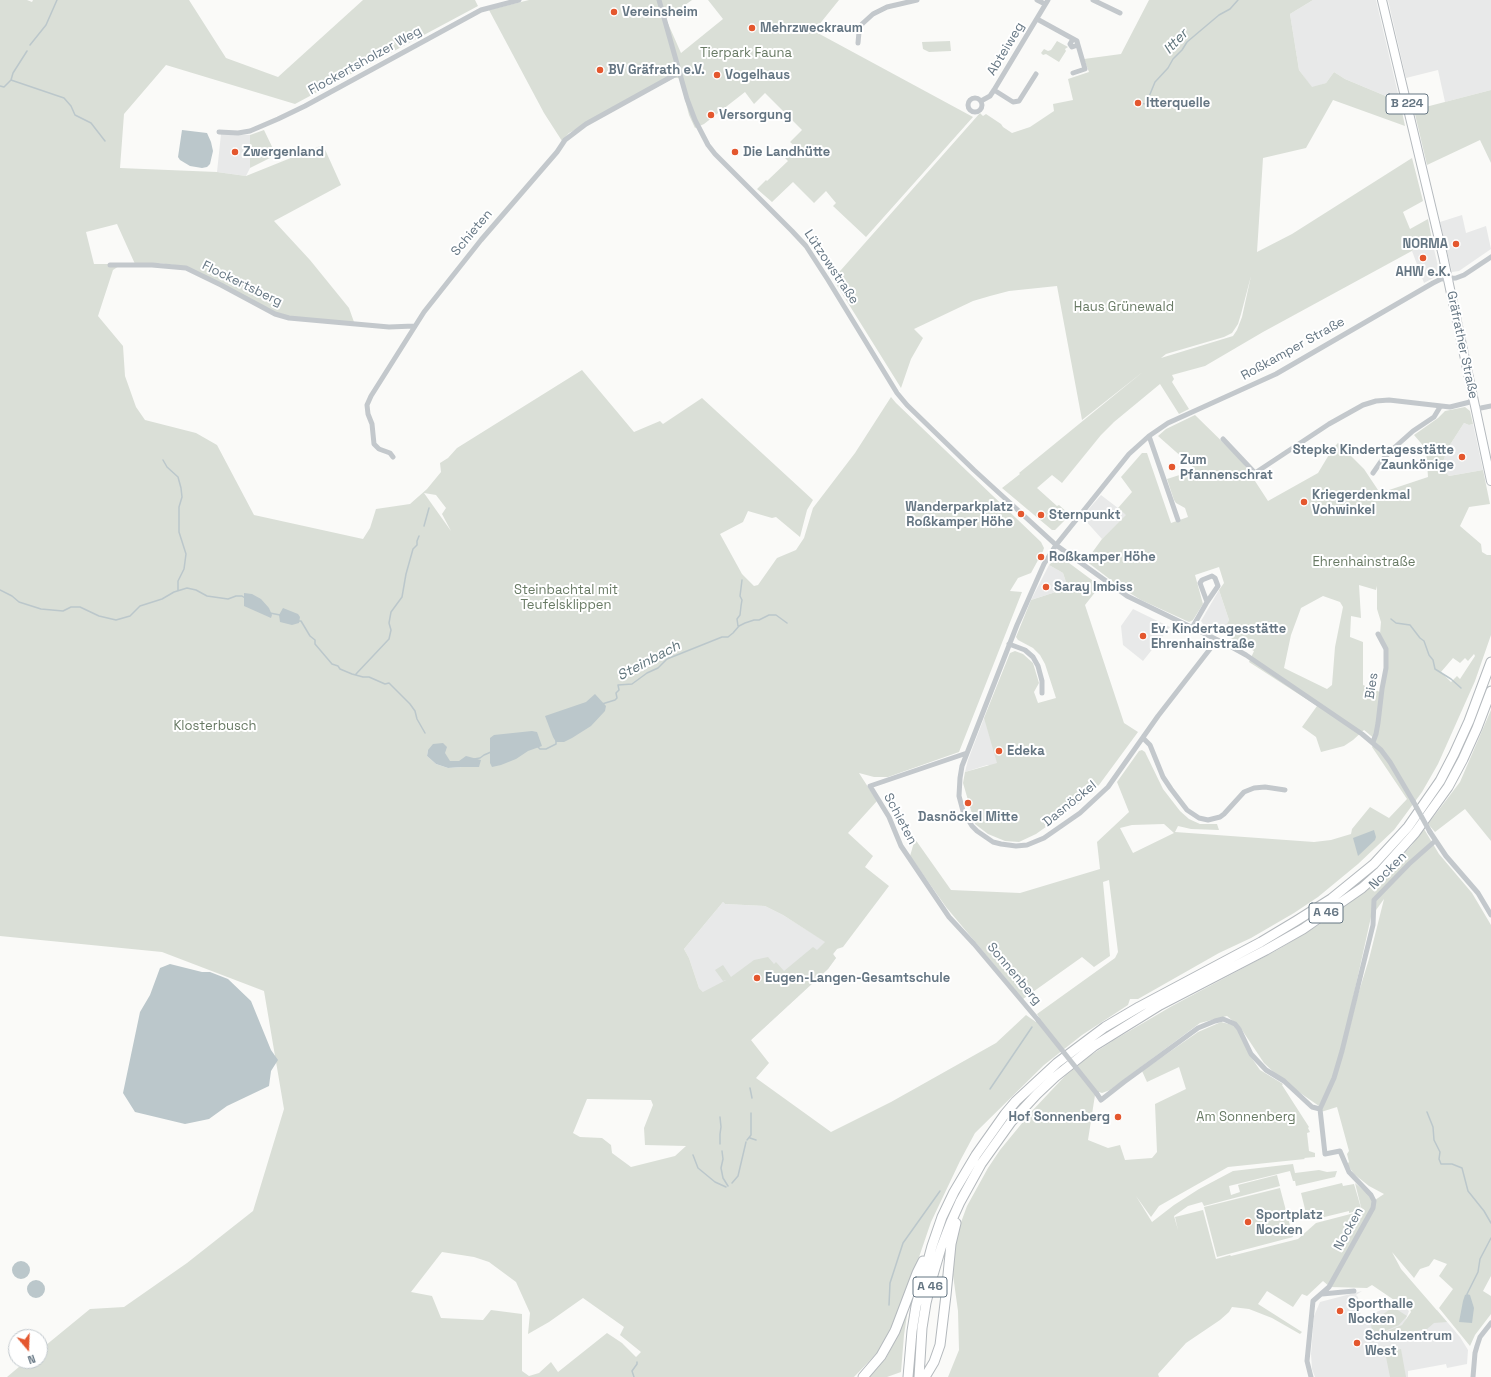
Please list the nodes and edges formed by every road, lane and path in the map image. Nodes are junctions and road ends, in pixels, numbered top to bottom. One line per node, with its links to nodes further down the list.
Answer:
1 (520, 0): 16 (street, Flockertsholzer Weg)
2 (659, 0): 11 (street, Lützowstraße)
3 (917, 0): 10 (street)
4 (1037, 0): 7 (street)
5 (1093, 0): 8 (street)
6 (1382, 0): 19 (main road, Gräfrather Straße / B 224)
7 (1046, 2): 9 (street, Abteiweg)
8 (1120, 13)
9 (1037, 18): 12 (street, Abteiweg); 14 (street, Abteiweg)
10 (858, 43)
11 (680, 72): 20 (street, Schieten); 31 (street, Lützowstraße)
12 (1073, 73)
13 (1036, 74): 14 (street, Abteiweg)
14 (994, 90): 15 (street, Abteiweg)
15 (981, 101)
16 (219, 132)
17 (1491, 257): 19 (street, Roßkamper Straße)
18 (110, 265): 20 (street, Flockertsberg)
19 (1447, 279): 21 (main road, Gräfrather Straße / B 224); 25 (street, Roßkamper Straße)
20 (414, 326): 27 (street, Schieten)
21 (1474, 401): 23 (street); 24 (main road, Gräfrather Straße / B 224)
22 (1491, 406): 24 (street)
23 (1440, 407): 26 (street); 28 (street)
24 (1476, 409): 29 (main road, Gräfrather Straße / B 224)
25 (1149, 436): 30 (street); 31 (street, Roßkamper Straße)
26 (1223, 439)
27 (393, 457)
28 (1373, 473)
29 (1491, 481)
30 (1178, 520)
31 (1056, 545): 33 (street); 36 (street, Dasnöckel)
32 (1207, 602): 32 (street); 33 (street)
33 (1192, 628): 35 (street)
34 (1378, 634): 41 (street, Bies)
35 (1217, 640): 40 (street, Dasnöckel); 41 (street)
36 (1009, 644): 39 (street); 42 (street, Dasnöckel)
37 (1491, 662): 49 (highway, A 46)
38 (1491, 691): 48 (highway, A 46)
39 (1042, 694)
40 (1143, 738): 42 (street, Dasnöckel); 43 (street)
41 (1373, 742): 44 (street, bridge)
42 (966, 753): 45 (street, Schieten)
43 (1285, 790)
44 (1435, 840): 46 (street); 47 (street, Nocken)
45 (911, 861): 47 (street, Sonnenberg, bridge)
46 (1491, 915)
47 (1320, 1108): 51 (street, Nocken)
48 (960, 1202): 55 (highway, A 46); 56 (highway)
49 (932, 1246): 53 (highway); 54 (highway, A 46)
50 (1354, 1291): 51 (street)
51 (1322, 1294): 57 (street, Nocken)
52 (1491, 1323): 58 (street)
53 (863, 1377)
54 (908, 1377)
55 (919, 1377)
56 (925, 1377)
57 (1311, 1377)
58 (1473, 1377)

